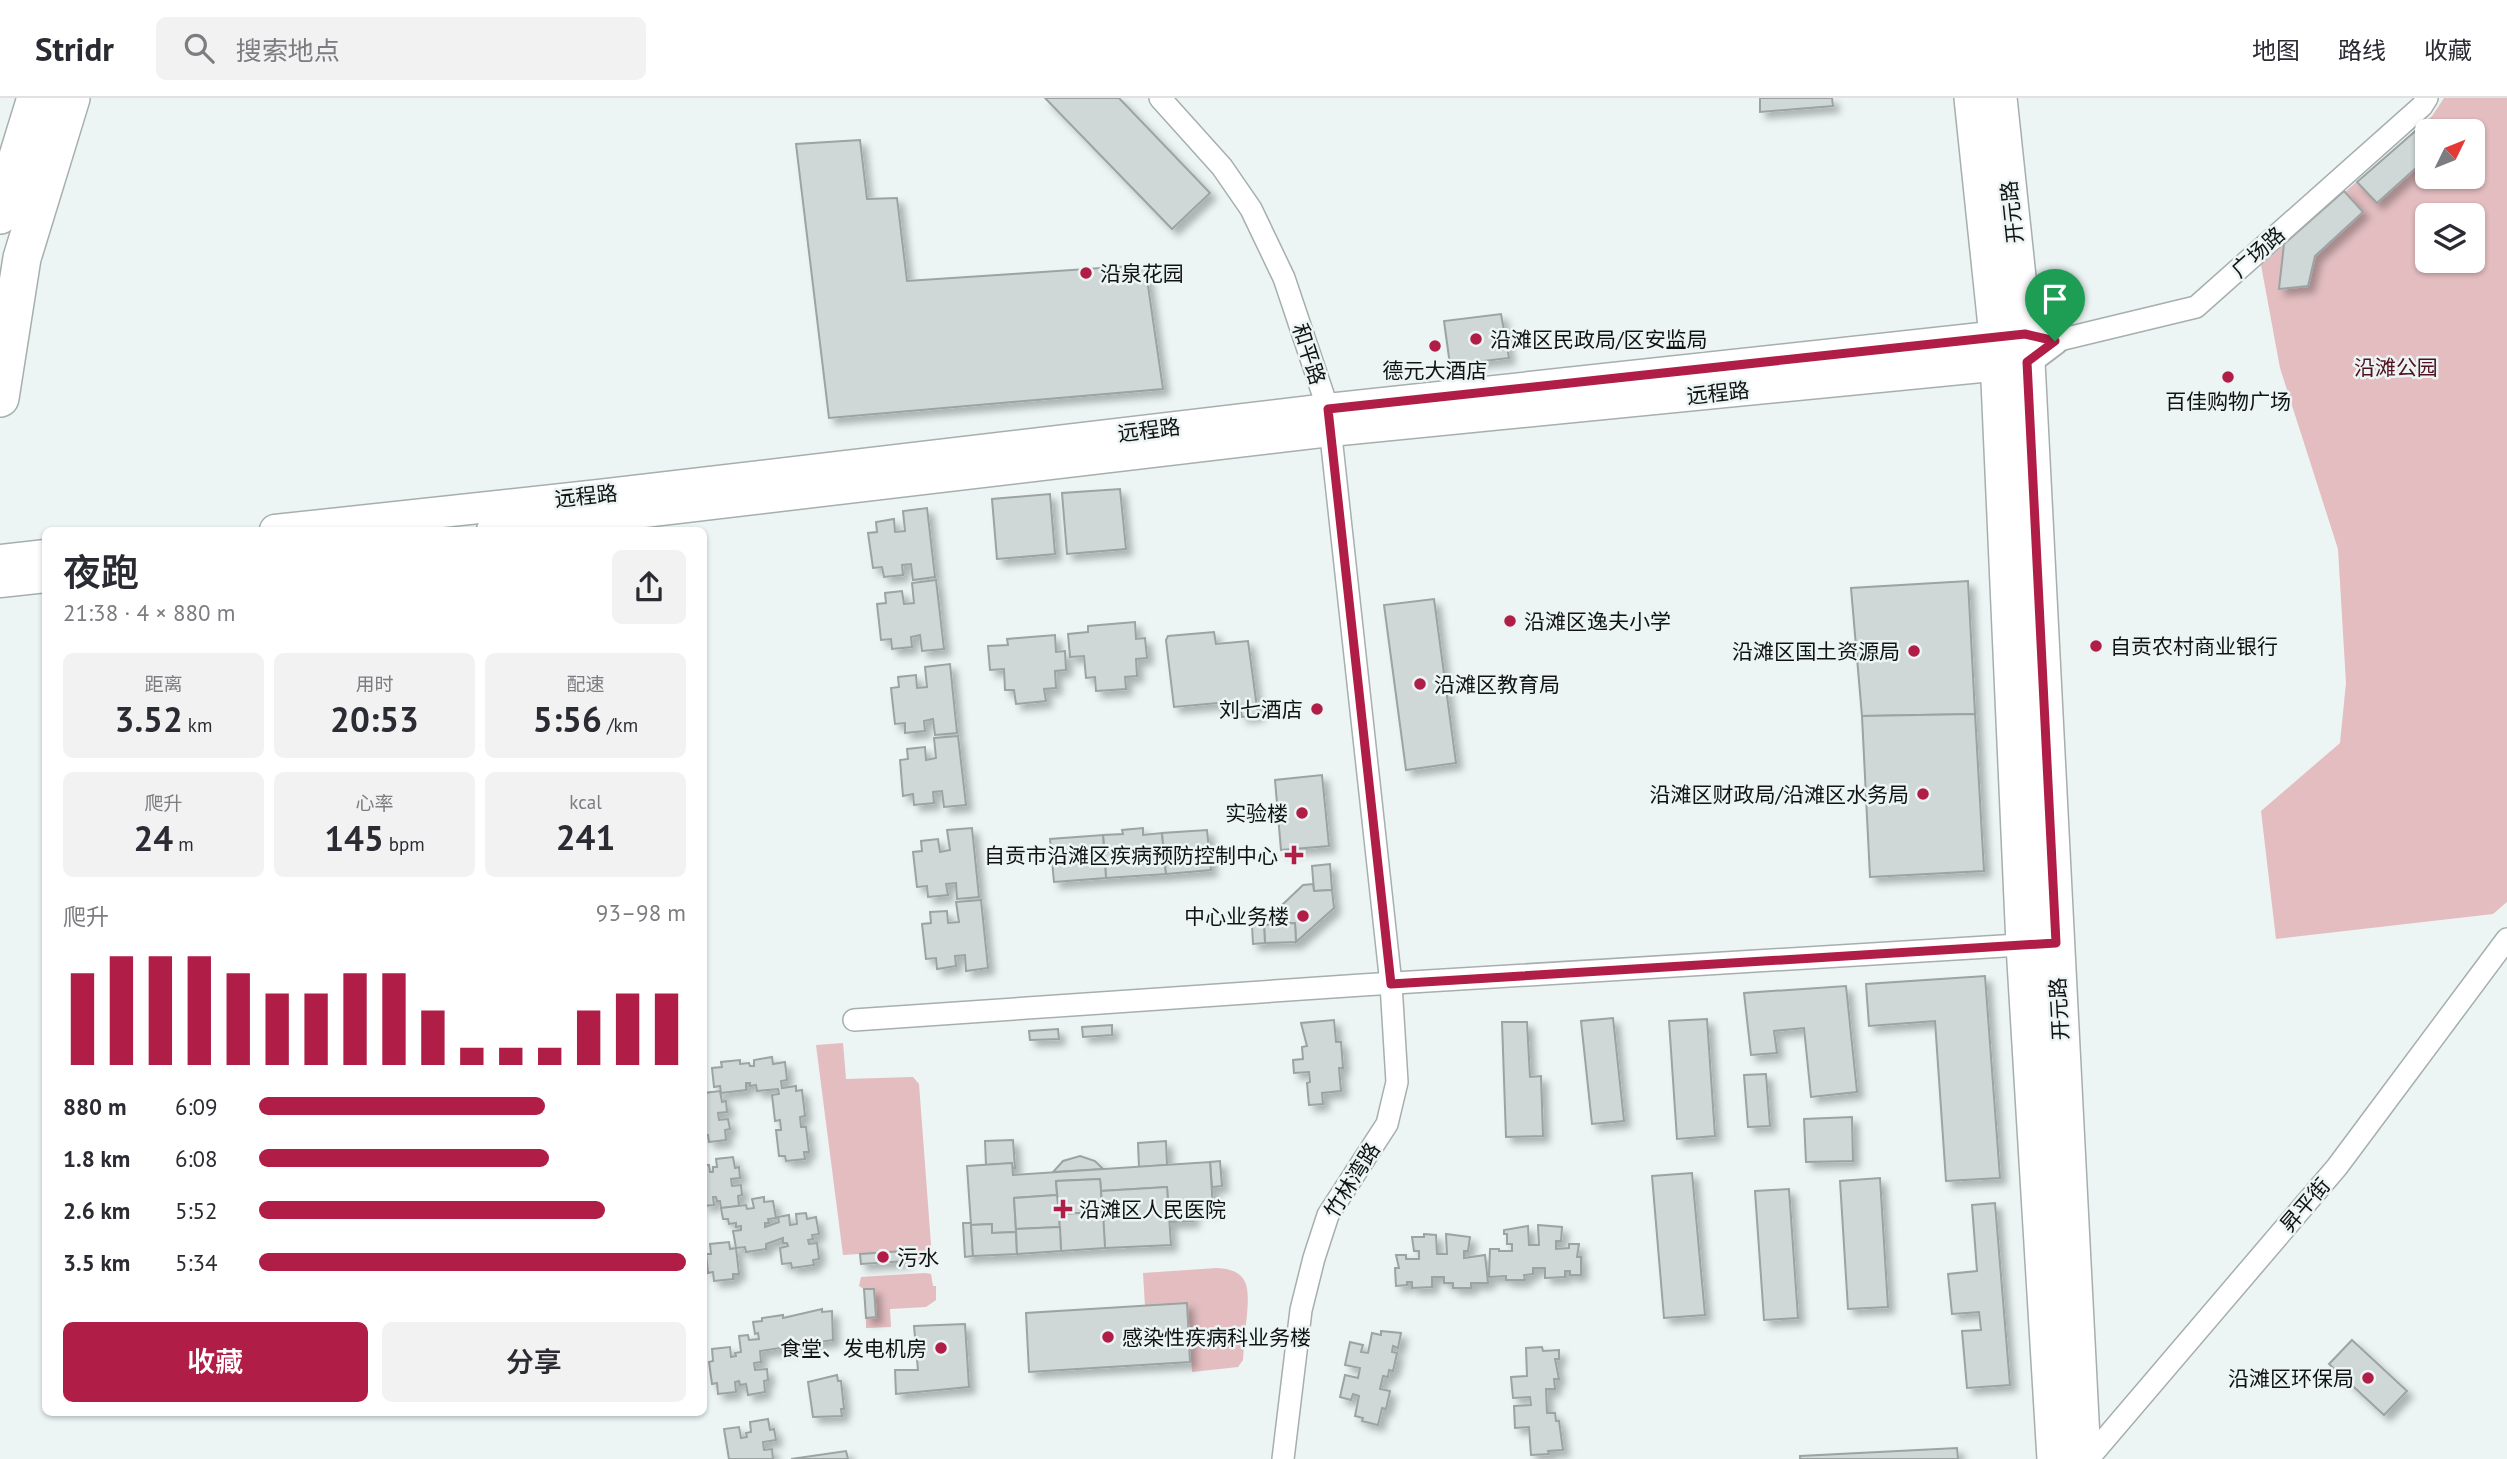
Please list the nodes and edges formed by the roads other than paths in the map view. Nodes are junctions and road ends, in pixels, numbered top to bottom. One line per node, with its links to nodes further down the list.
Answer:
1 (36, 98): 7 (highway)
2 (71, 98): 9 (highway)
3 (1160, 98): 10 (street, 和平路)
4 (1972, 98): 8 (main road, 开元路)
5 (1999, 98): 8 (main road, 开元路)
6 (2427, 98): 8 (street, 广场路)
7 (0, 215)
8 (2020, 348): 10 (main road, 远程路); 18 (main road, 开元路)
9 (0, 398)
10 (1329, 420): 11 (main road, 远程路); 12 (main road, 远程路); 19 (street, 和平路)
11 (303, 527)
12 (515, 527)
13 (42, 555): 14 (main road)
14 (0, 560)
15 (42, 577): 16 (main road)
16 (0, 582)
17 (2507, 939): 23 (street, 昇平街)
18 (2040, 944): 19 (street); 22 (main road, 开元路); 23 (main road, 开元路)
19 (1391, 984): 20 (street); 21 (street, 竹林湾路)
20 (854, 1020)
21 (1283, 1459)
22 (2055, 1459)
23 (2085, 1459)

